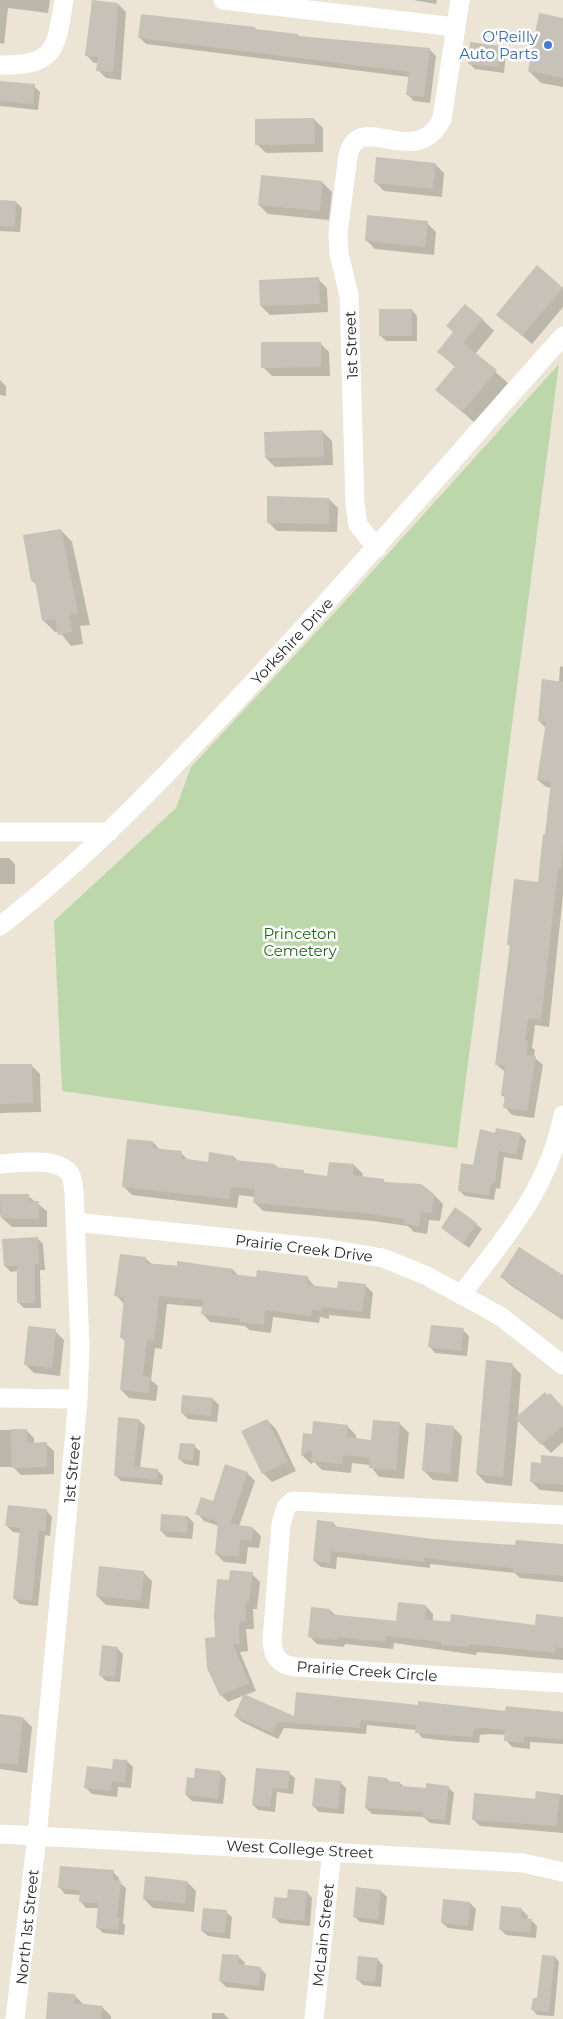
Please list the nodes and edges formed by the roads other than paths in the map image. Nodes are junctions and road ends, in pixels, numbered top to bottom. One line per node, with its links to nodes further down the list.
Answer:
1 (64, 0): 5 (street)
2 (223, 0): 4 (street)
3 (460, 0): 4 (street)
4 (455, 27): 7 (street, 1st Street)
5 (0, 65)
6 (563, 336): 7 (street, Yorkshire Drive)
7 (377, 548): 9 (street, Yorkshire Drive)
8 (0, 832): 9 (street)
9 (109, 832): 10 (street, Yorkshire Drive)
10 (0, 926)
11 (563, 1115): 14 (street)
12 (0, 1164): 13 (street, 1st Street)
13 (75, 1222): 14 (street, Prairie Creek Drive); 17 (street, 1st Street)
14 (461, 1296): 15 (street, Prairie Creek Drive)
15 (563, 1365)
16 (0, 1398): 17 (street)
17 (78, 1399): 21 (street, 1st Street)
18 (563, 1516): 19 (street, Prairie Creek Circle)
19 (563, 1683)
20 (0, 1834): 21 (street, West College Street)
21 (37, 1836): 22 (street, West College Street); 24 (street, North 1st Street)
22 (332, 1851): 23 (street, West College Street); 25 (street, McLain Street)
23 (563, 1872)
24 (15, 2019)
25 (314, 2019)

